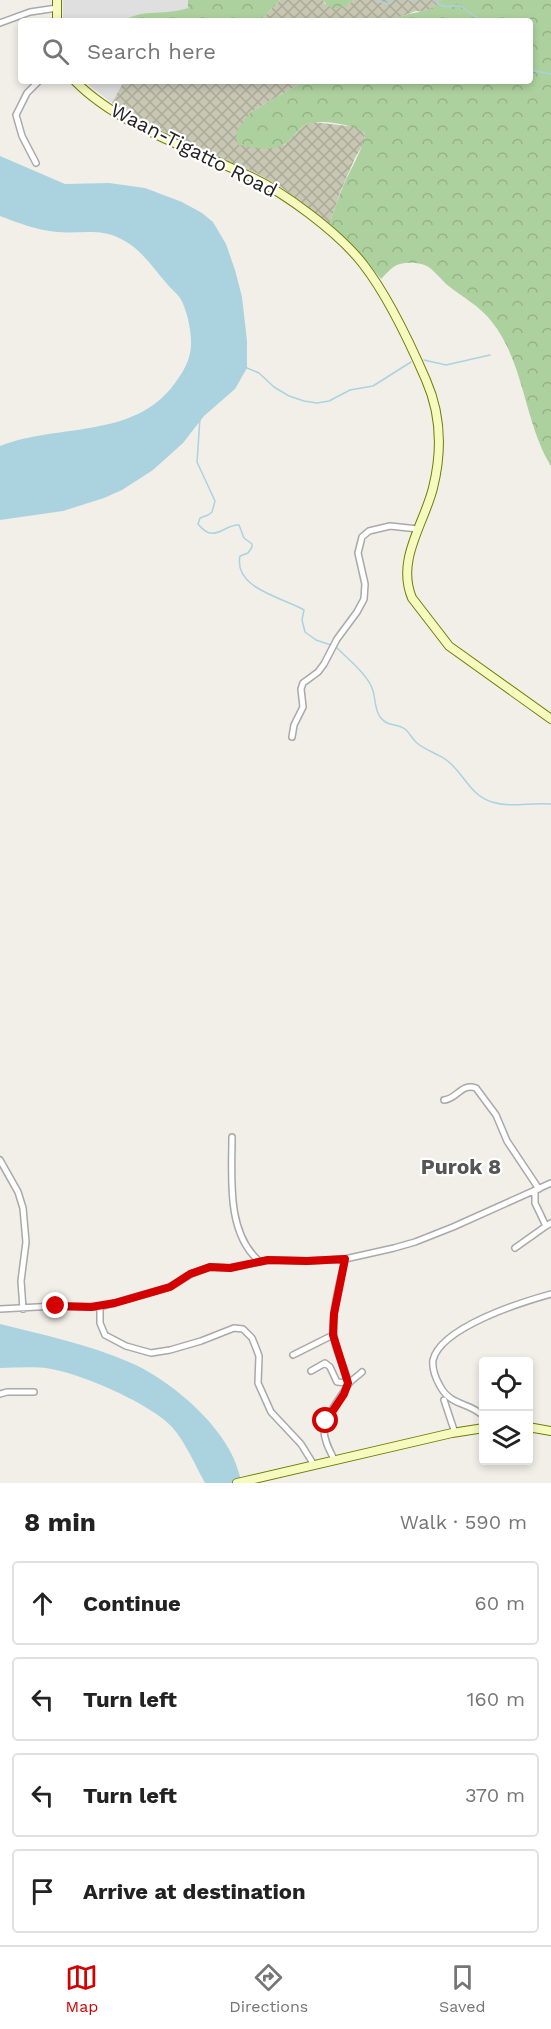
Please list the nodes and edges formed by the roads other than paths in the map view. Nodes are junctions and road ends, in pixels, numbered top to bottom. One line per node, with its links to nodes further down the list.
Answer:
1 (57, 4): 2 (street)
2 (0, 22)
3 (36, 84): 5 (street)
4 (79, 84): 6 (street, Waan-Tigatto Road)
5 (36, 163)
6 (418, 529): 7 (street, Waan-Tigatto Road); 8 (street)
7 (551, 719)
8 (292, 737)
9 (444, 1100): 13 (street)
10 (232, 1137): 17 (street)
11 (0, 1160): 21 (street)
12 (551, 1183): 13 (street)
13 (537, 1190): 14 (street); 16 (street)
14 (548, 1224): 15 (street)
15 (515, 1248)
16 (345, 1259): 17 (street); 22 (street)
17 (259, 1261): 19 (street)
18 (551, 1294): 30 (street)
19 (99, 1307): 21 (street); 36 (street)
20 (0, 1309): 21 (street)
21 (23, 1309)
22 (333, 1335): 23 (street); 26 (street)
23 (293, 1355)
24 (311, 1371): 26 (street)
25 (362, 1372): 26 (street)
26 (348, 1383): 35 (street)
27 (34, 1392): 28 (street)
28 (0, 1394)
29 (444, 1400): 34 (street)
30 (479, 1413)
31 (533, 1428): 33 (street)
32 (479, 1429): 34 (street)
33 (551, 1431)
34 (454, 1433): 35 (street)
35 (334, 1461): 36 (street)
36 (314, 1465): 37 (street)
37 (264, 1479): 38 (street)
38 (237, 1483)

